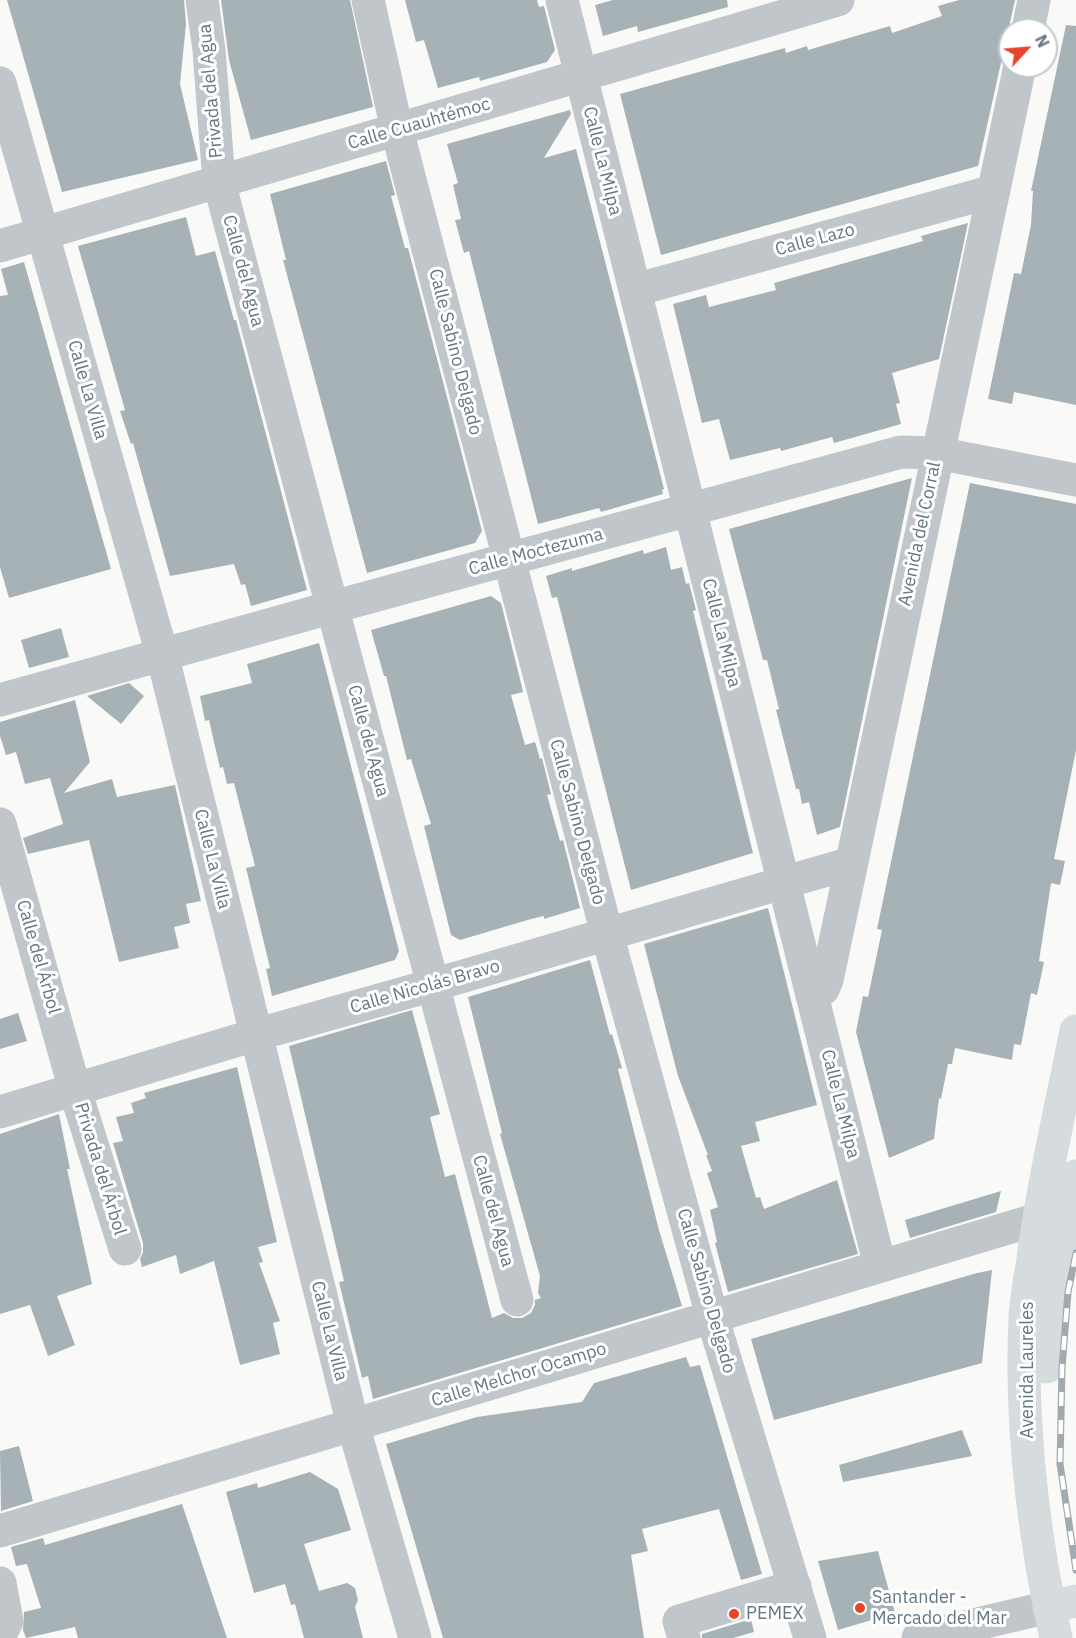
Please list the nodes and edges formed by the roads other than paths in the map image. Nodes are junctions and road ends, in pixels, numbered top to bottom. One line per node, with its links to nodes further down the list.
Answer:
1 (202, 0): 11 (street, Privada del Agua)
2 (368, 0): 10 (street, Calle Sabino Delgado)
3 (562, 0): 7 (street, Calle La Milpa)
4 (838, 0): 7 (street, Calle Cuauhtémoc)
5 (1034, 0): 6 (street)
6 (1030, 18)
7 (581, 77): 10 (street, Calle Cuauhtémoc); 15 (street, Calle La Milpa)
8 (1018, 78): 12 (street, Avenida del Corral)
9 (0, 83): 13 (street, Calle La Villa)
10 (397, 130): 11 (street, Calle Cuauhtémoc); 19 (street, Calle Sabino Delgado)
11 (219, 182): 13 (street, Calle Cuauhtémoc); 20 (street, Calle del Agua)
12 (994, 191): 15 (street, Calle Lazo); 16 (street, Avenida del Corral)
13 (43, 234): 14 (street, Calle Cuauhtémoc); 21 (street, Calle La Villa)
14 (0, 246)
15 (635, 290): 18 (street, Calle La Milpa)
16 (937, 453): 17 (street, Calle Moctezuma); 18 (street, Calle Moctezuma); 24 (street, Avenida del Corral)
17 (1076, 480)
18 (690, 510): 19 (street, Calle Moctezuma); 25 (street, Calle La Milpa)
19 (508, 560): 20 (street, Calle Moctezuma); 26 (street, Calle Sabino Delgado)
20 (333, 607): 21 (street, Calle Moctezuma); 27 (street, Calle del Agua)
21 (162, 654): 22 (street, Calle Moctezuma); 30 (street, Calle La Villa)
22 (0, 700)
23 (0, 825): 31 (street, Calle del Árbol)
24 (850, 863): 25 (street, Calle Nicolás Bravo); 28 (street, Avenida del Corral)
25 (784, 883): 26 (street, Calle Nicolás Bravo); 28 (street, Calle La Milpa)
26 (607, 934): 27 (street, Calle Nicolás Bravo); 38 (street, Calle Sabino Delgado)
27 (433, 985): 30 (street, Calle Nicolás Bravo); 37 (street, Calle del Agua)
28 (814, 996): 36 (street, Calle La Milpa)
29 (1076, 1031): 34 (main road, Avenida Laureles)
30 (255, 1035): 31 (street, Calle Nicolás Bravo); 39 (street, Calle La Villa)
31 (75, 1090): 32 (street, Calle Nicolás Bravo); 35 (street, Privada del Árbol)
32 (0, 1112)
33 (1076, 1176): 43 (main road, Avenida Laureles)
34 (1038, 1220): 36 (street, Calle Melchor Ocampo); 43 (main road, Avenida Laureles)
35 (125, 1248)
36 (880, 1266): 38 (street, Calle Melchor Ocampo)
37 (517, 1300)
38 (712, 1316): 39 (street, Calle Melchor Ocampo); 42 (street, Calle Sabino Delgado)
39 (353, 1425): 40 (street, Calle Melchor Ocampo); 45 (street, Calle La Villa)
40 (0, 1531)
41 (0, 1583): 44 (street)
42 (795, 1586): 46 (street); 47 (street, Calle Sabino Delgado)
43 (1065, 1614): 48 (street)
44 (0, 1635)
45 (415, 1638)
46 (684, 1638)
47 (810, 1638)
48 (918, 1638)

